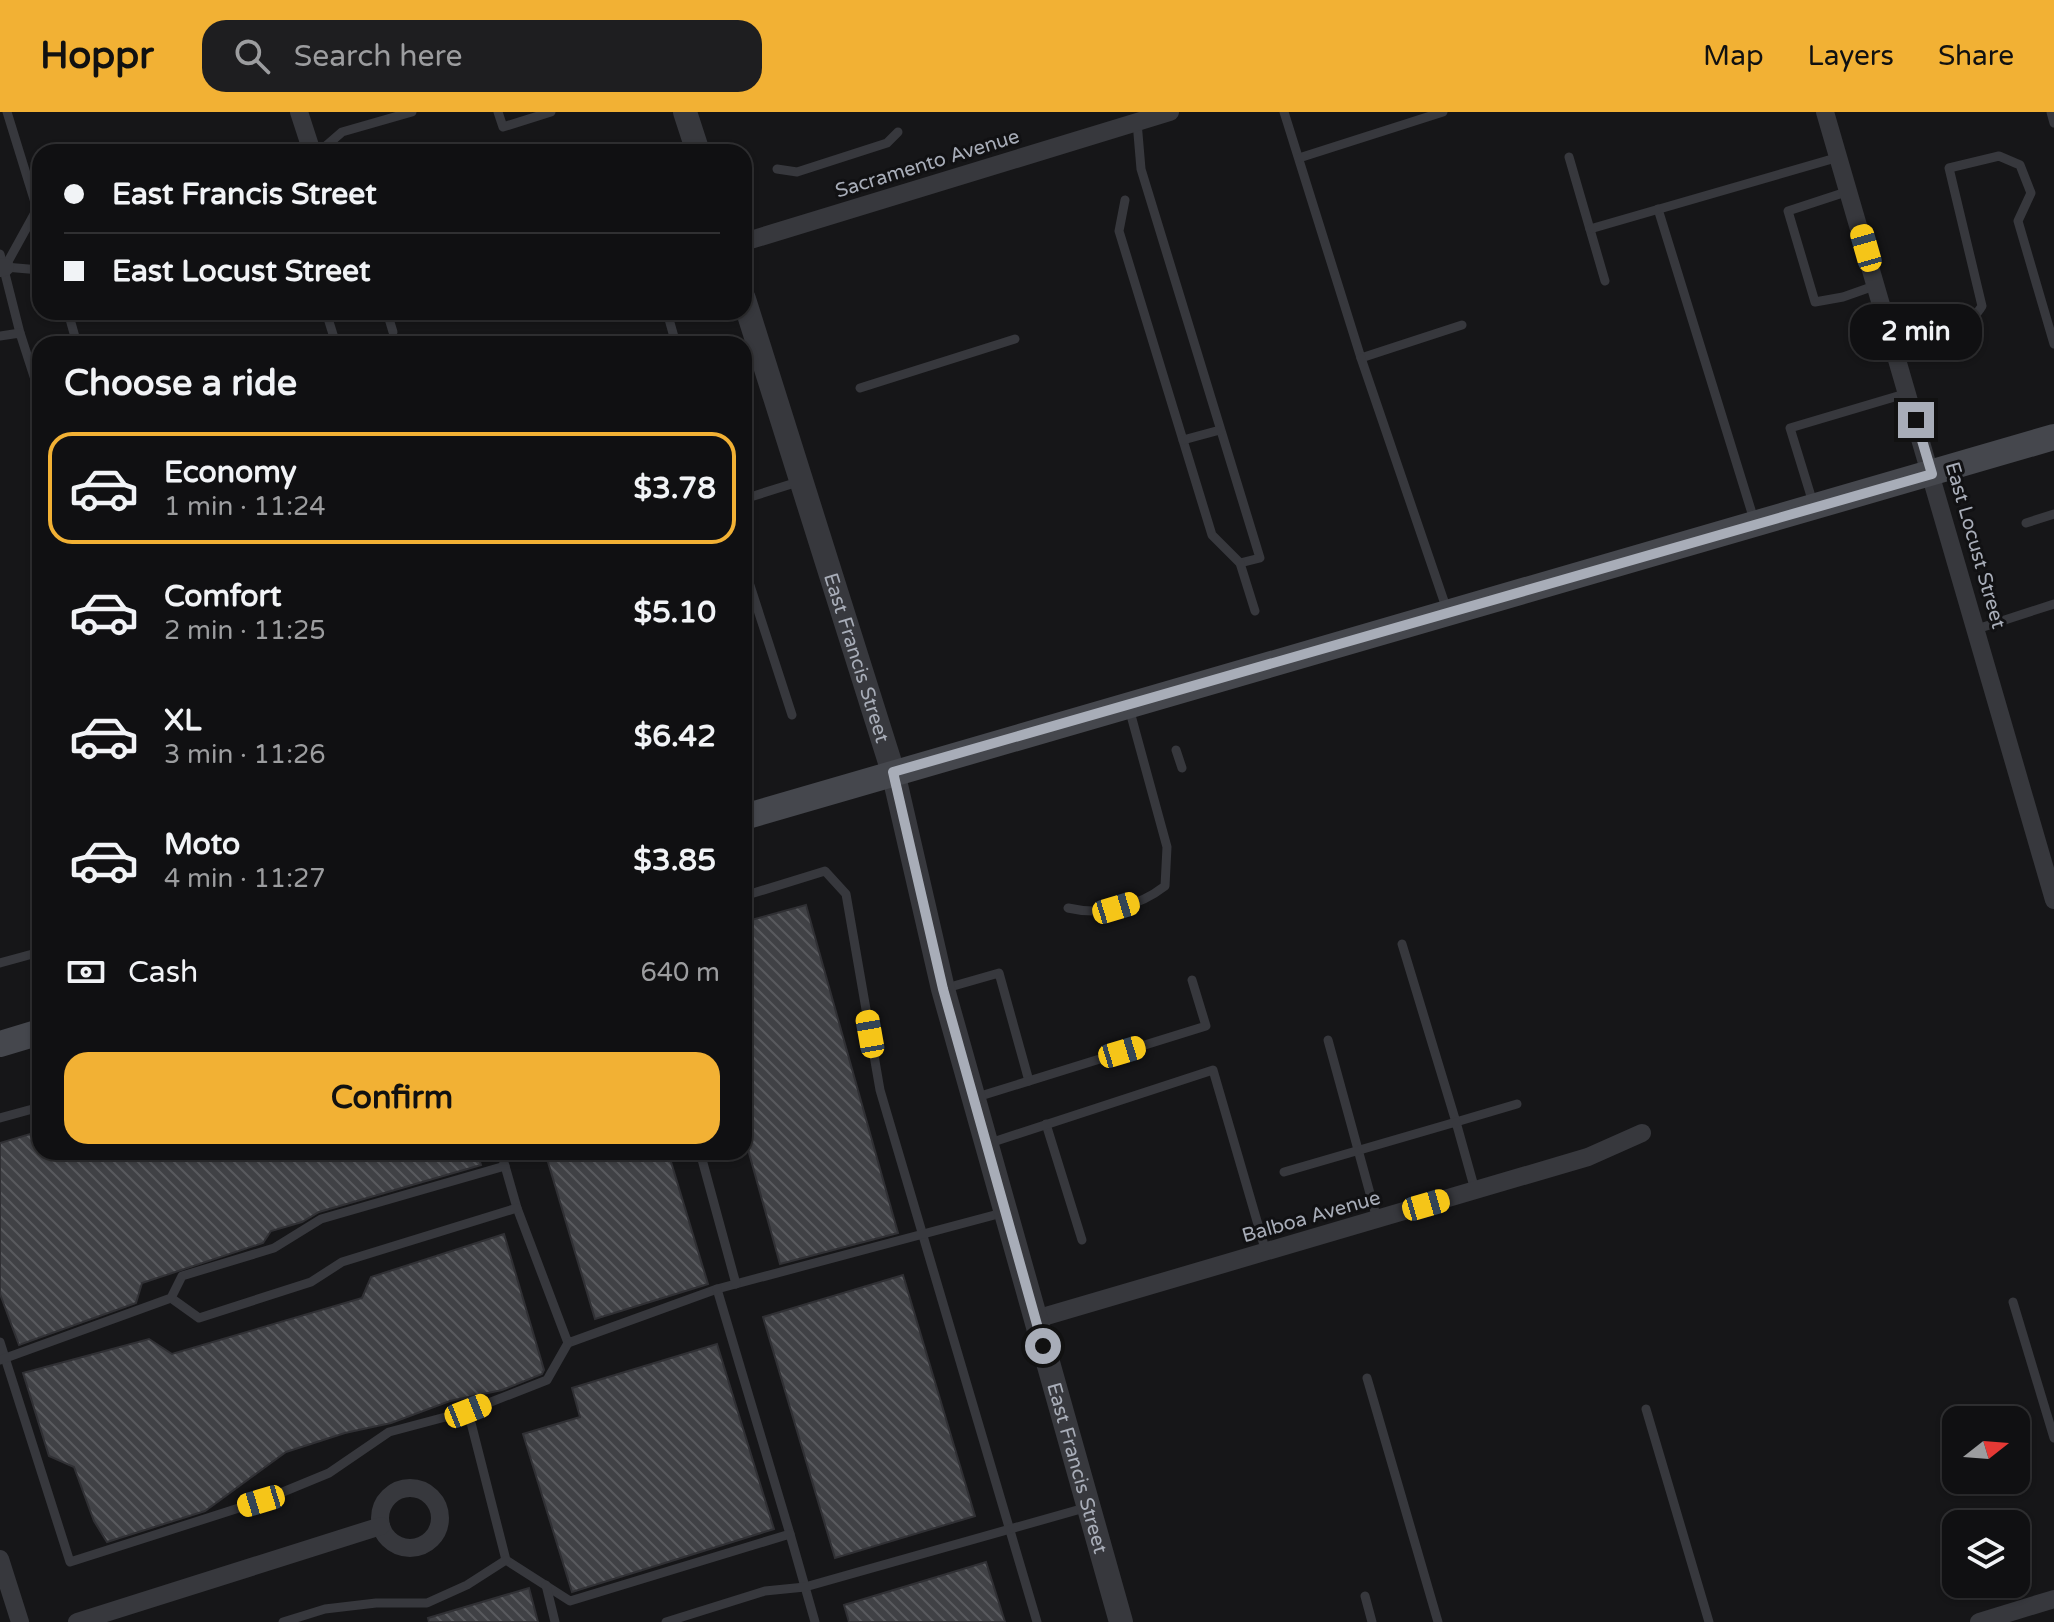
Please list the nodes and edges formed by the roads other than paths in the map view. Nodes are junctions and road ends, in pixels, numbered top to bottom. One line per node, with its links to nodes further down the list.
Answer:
1 (7, 112): 23 (lane)
2 (299, 112): 15 (street)
3 (412, 112): 16 (lane)
4 (498, 112): 5 (lane)
5 (551, 112)
6 (685, 112): 17 (street)
7 (1170, 112): 12 (street, Sacramento Avenue)
8 (1284, 112): 20 (lane)
9 (1443, 112): 20 (lane)
10 (1825, 112): 19 (street, East Locust Street)
11 (2051, 112): 13 (lane)
12 (1137, 122): 28 (street, Sacramento Avenue); 46 (lane)
13 (2054, 123)
14 (898, 132): 21 (lane)
15 (309, 144)
16 (328, 144)
17 (695, 144)
18 (1569, 157): 27 (lane)
19 (1839, 157): 22 (street, East Locust Street); 25 (lane)
20 (1299, 158): 42 (lane)
21 (777, 169)
22 (1849, 191): 32 (street, East Locust Street); 32 (lane)
23 (32, 193)
24 (1125, 200): 48 (lane)
25 (1658, 209): 27 (lane); 55 (lane)
26 (32, 217): 29 (lane)
27 (1590, 229): 31 (lane)
28 (752, 240)
29 (2, 263): 30 (lane); 37 (lane)
30 (32, 269)
31 (1605, 281)
32 (1877, 285): 41 (street, East Locust Street)
33 (389, 320): 36 (lane)
34 (751, 320): 50 (street, East Francis Street)
35 (1462, 325): 42 (lane)
36 (393, 332)
37 (20, 333): 38 (lane); 43 (lane)
38 (0, 336)
39 (1015, 339): 44 (lane)
40 (2054, 344): 41 (lane)
41 (1895, 348): 45 (street, East Locust Street)
42 (1361, 358): 60 (lane)
43 (32, 370)
44 (860, 388)
45 (1908, 393): 49 (street, East Locust Street); 52 (lane)
46 (1220, 430): 48 (lane); 56 (lane)
47 (2054, 437): 49 (main road)
48 (1183, 440): 56 (lane)
49 (1932, 474): 52 (main road); 61 (street, East Locust Street)
50 (801, 481): 51 (lane); 66 (street, East Francis Street)
51 (752, 496)
52 (1814, 508): 55 (main road)
53 (2054, 514): 54 (lane)
54 (2026, 523)
55 (1756, 525): 60 (main road)
56 (1240, 563): 59 (lane)
57 (752, 592): 63 (lane)
58 (2054, 604): 61 (lane)
59 (1255, 611)
60 (1448, 613): 62 (main road)
61 (1977, 629): 69 (street, East Locust Street)
62 (1128, 704): 66 (main road); 70 (lane)
63 (792, 715)
64 (1176, 750): 65 (lane)
65 (1182, 768)
66 (893, 772): 67 (main road); 75 (street, East Francis Street)
67 (752, 815)
68 (752, 894): 97 (lane)
69 (2054, 900)
70 (1068, 908)
71 (1402, 944): 84 (lane)
72 (32, 954): 73 (lane)
73 (0, 963)
74 (1192, 980): 79 (lane)
75 (943, 989): 79 (lane); 80 (street, East Francis Street)
76 (32, 1034): 78 (main road)
77 (1328, 1040): 88 (lane)
78 (0, 1044)
79 (1029, 1081): 80 (lane)
80 (974, 1098): 87 (street, East Francis Street)
81 (1517, 1104): 84 (lane)
82 (32, 1109): 83 (lane)
83 (0, 1118)
84 (1456, 1122): 88 (lane); 93 (lane)
85 (1046, 1124): 87 (lane); 98 (lane); 99 (lane)
86 (1642, 1133): 93 (street, Balboa Avenue)
87 (987, 1144): 95 (street, East Francis Street)
88 (1357, 1150): 92 (lane); 96 (lane)
89 (503, 1160): 91 (lane)
90 (702, 1160): 100 (lane)
91 (505, 1166): 94 (lane); 102 (lane)
92 (1284, 1172)
93 (1475, 1190): 96 (street, Balboa Avenue)
94 (517, 1208): 102 (lane); 106 (lane)
95 (1006, 1212): 97 (lane); 104 (street, East Francis Street)
96 (1377, 1219): 99 (street, Balboa Avenue)
97 (924, 1235): 100 (lane); 114 (lane)
98 (1082, 1240)
99 (1266, 1252): 104 (street, Balboa Avenue)
100 (736, 1284): 101 (lane)
101 (717, 1289): 106 (lane); 115 (lane)
102 (171, 1298): 107 (lane)
103 (2013, 1302): 111 (lane)
104 (1036, 1319): 112 (street, East Francis Street)
105 (0, 1342): 107 (lane)
106 (568, 1343): 110 (lane)
107 (3, 1360): 110 (lane)
108 (1367, 1378): 131 (lane)
109 (1646, 1409): 132 (lane)
110 (468, 1411): 117 (lane)
111 (2054, 1438)
112 (1088, 1507): 114 (lane); 129 (street, East Francis Street)
113 (381, 1526): 123 (street)
114 (1010, 1529): 119 (lane); 128 (lane)
115 (790, 1534): 118 (lane); 119 (lane)
116 (0, 1559): 122 (street)
117 (506, 1560): 118 (lane); 124 (lane)
118 (546, 1585): 125 (lane)
119 (805, 1587): 126 (lane); 127 (lane)
120 (1365, 1596): 130 (lane)
121 (2054, 1599): 133 (street)
122 (20, 1622)
123 (77, 1622)
124 (283, 1622)
125 (555, 1622)
126 (666, 1622)
127 (815, 1622)
128 (1037, 1622)
129 (1121, 1622)
130 (1372, 1622)
131 (1438, 1622)
132 (1709, 1622)
133 (1979, 1622)

